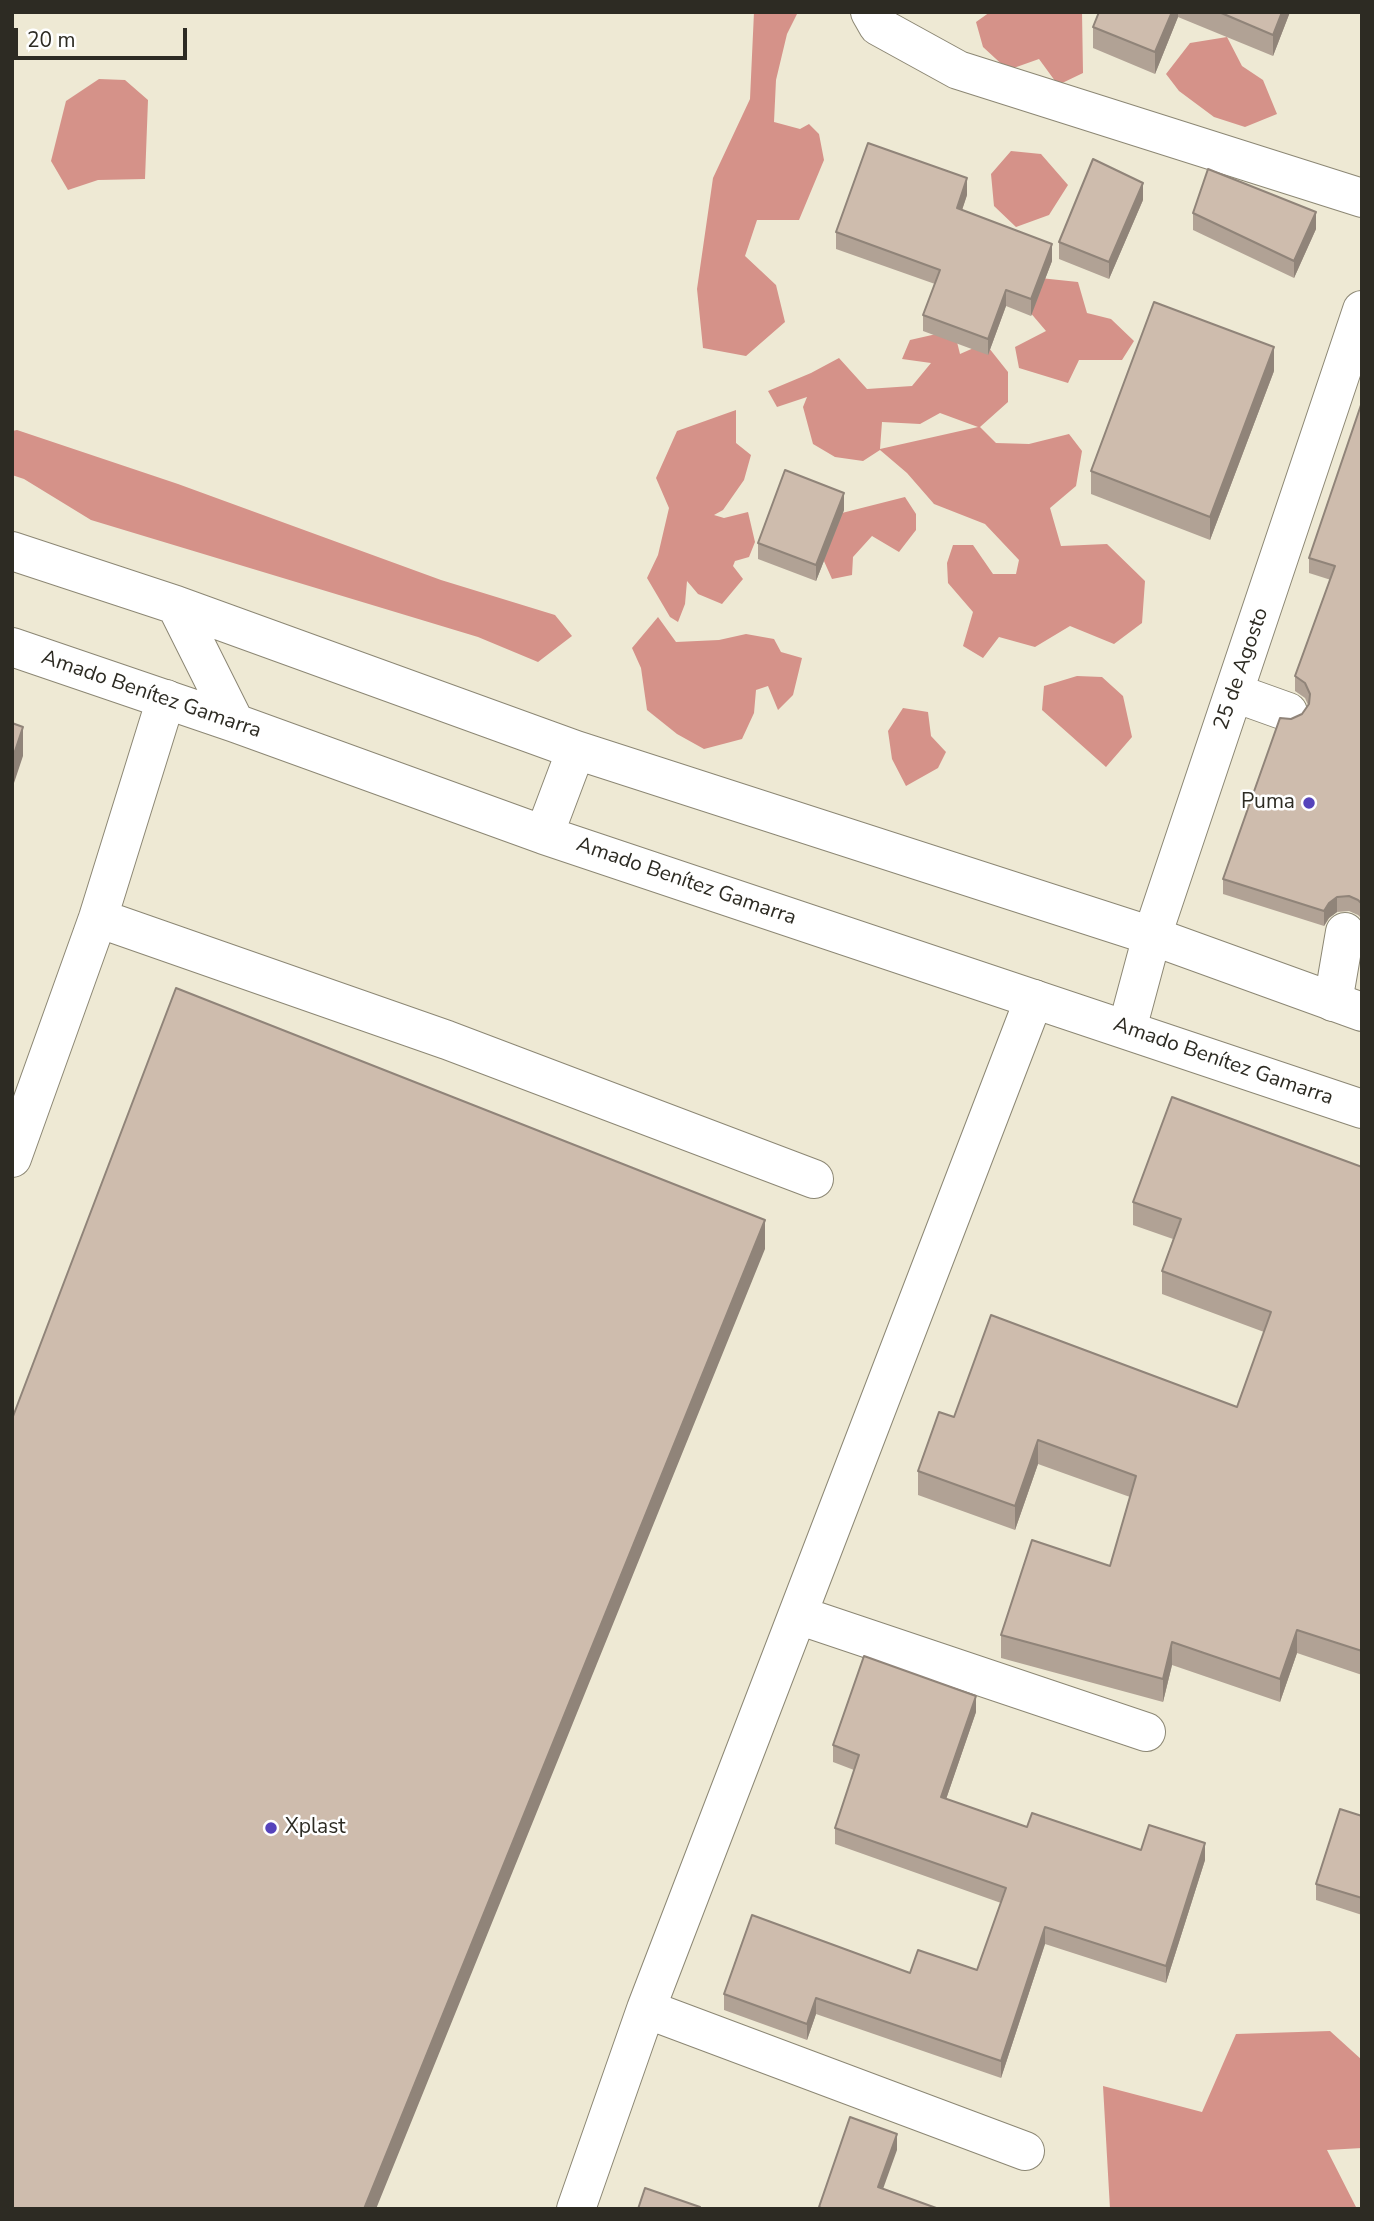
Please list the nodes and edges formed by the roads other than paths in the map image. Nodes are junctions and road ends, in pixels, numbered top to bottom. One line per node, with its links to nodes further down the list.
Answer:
1 (870, 12): 2 (street)
2 (1362, 198)
3 (1362, 310): 7 (street, 25 de Agosto)
4 (12, 551): 5 (street)
5 (176, 605): 10 (street); 11 (street)
6 (12, 647): 8 (street, Amado Benítez Gamarra)
7 (1235, 693): 9 (street); 15 (street, 25 de Agosto)
8 (166, 699): 10 (street, Amado Benítez Gamarra); 13 (street)
9 (1288, 712)
10 (235, 723): 12 (street, Amado Benítez Gamarra)
11 (576, 750): 12 (street); 15 (street)
12 (544, 835): 16 (street, Amado Benítez Gamarra)
13 (98, 918): 20 (street); 21 (street)
14 (1345, 932): 17 (street)
15 (1152, 936): 17 (street); 18 (street, 25 de Agosto)
16 (1034, 999): 18 (street, Amado Benítez Gamarra); 22 (street)
17 (1348, 1007)
18 (1127, 1029): 19 (street, Amado Benítez Gamarra)
19 (1362, 1109)
20 (12, 1158)
21 (814, 1179)
22 (798, 1615): 23 (street); 24 (street)
23 (1146, 1732)
24 (646, 2010): 25 (street); 26 (street)
25 (1025, 2151)
26 (576, 2209)

